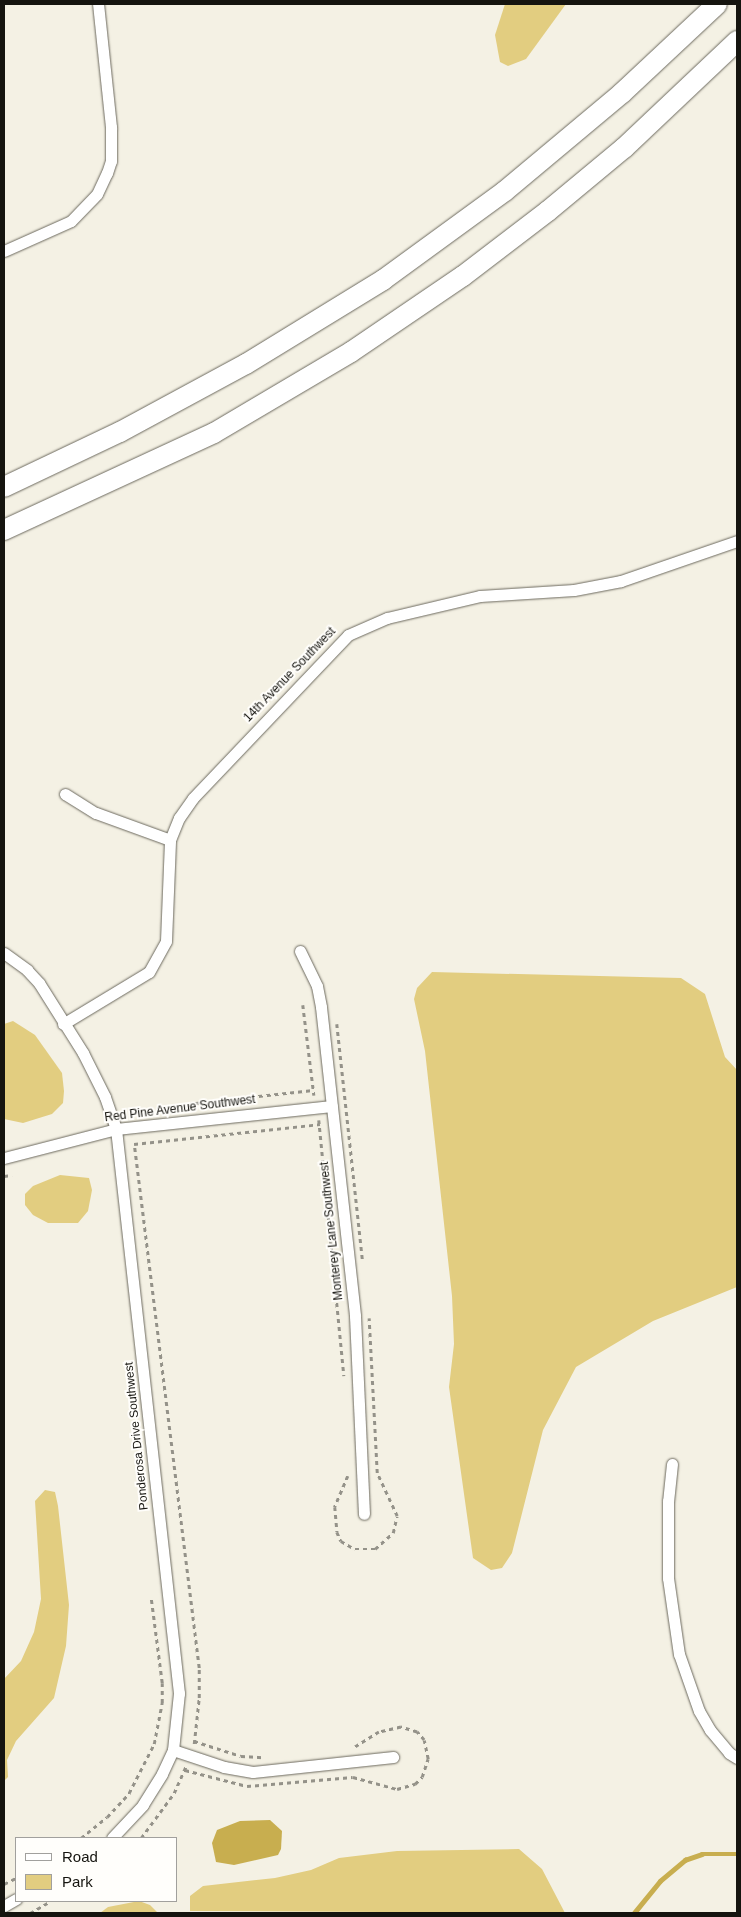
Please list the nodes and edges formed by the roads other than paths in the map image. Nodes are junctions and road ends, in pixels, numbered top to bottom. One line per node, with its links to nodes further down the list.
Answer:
1 (98, 4): 4 (street)
2 (717, 4): 5 (highway)
3 (737, 41): 6 (highway)
4 (4, 251)
5 (4, 487)
6 (4, 530)
7 (737, 542): 9 (street, 14th Avenue Southwest)
8 (65, 794): 9 (street)
9 (170, 840): 12 (street, 14th Avenue Southwest)
10 (300, 951): 13 (street, Monterey Lane Southwest)
11 (4, 953): 12 (street, Ponderosa Drive Southwest)
12 (63, 1024): 14 (street, Ponderosa Drive Southwest)
13 (332, 1106): 14 (street, Red Pine Avenue Southwest); 17 (street, Monterey Lane Southwest)
14 (116, 1129): 15 (street, Red Pine Avenue Southwest); 18 (street, Ponderosa Drive Southwest)
15 (4, 1158)
16 (672, 1464): 20 (street)
17 (364, 1514)
18 (173, 1750): 19 (street); 21 (street, Ponderosa Drive Southwest)
19 (393, 1757)
20 (737, 1758)
21 (113, 1837)
22 (15, 1900): 23 (street)
23 (4, 1906)

